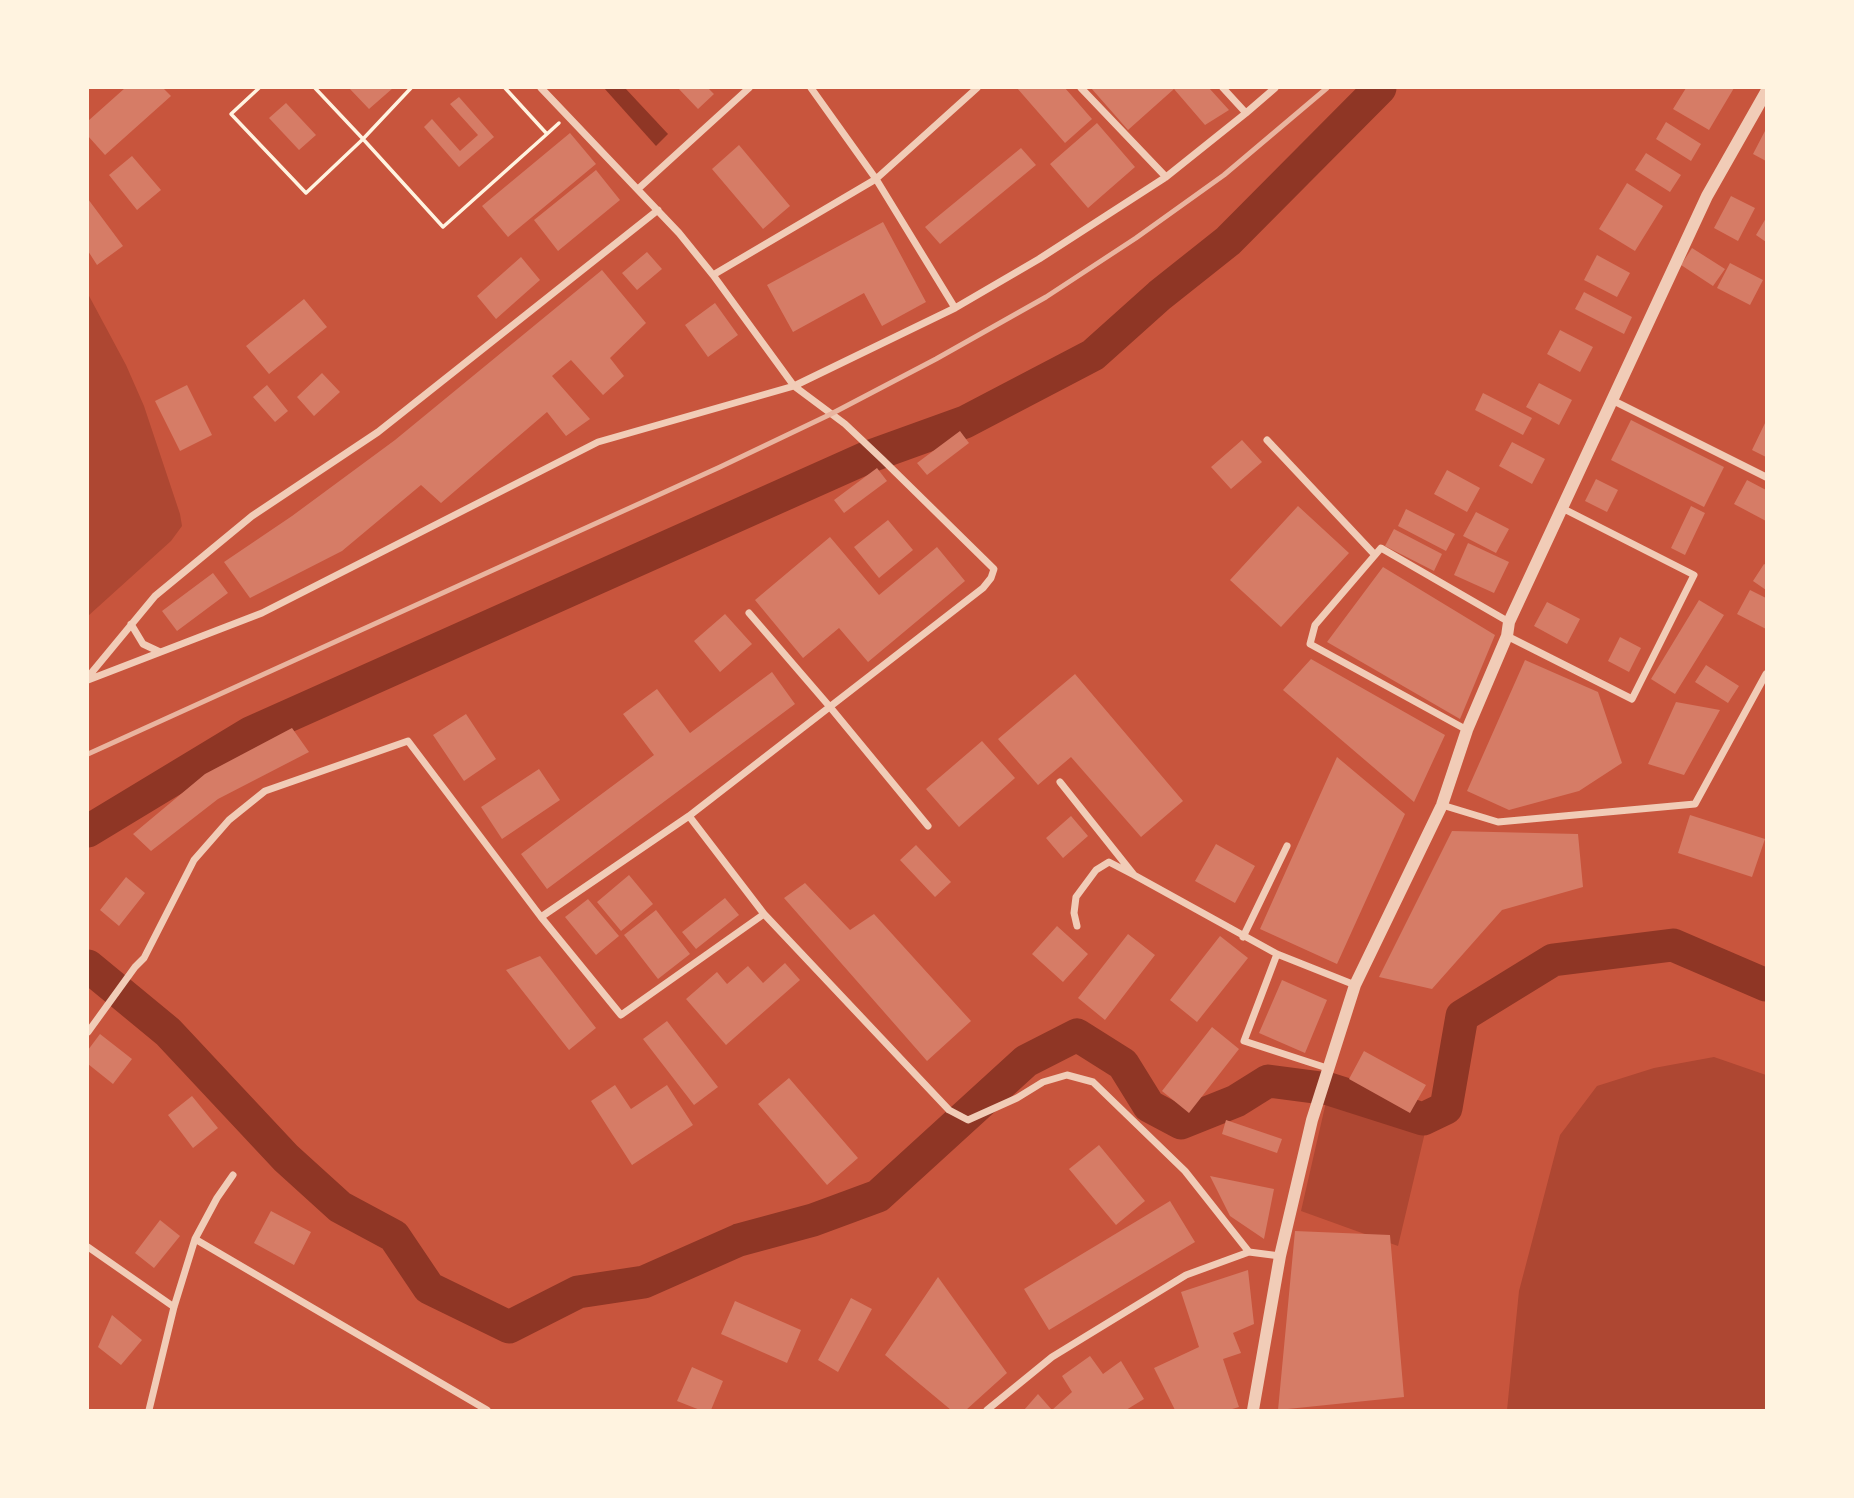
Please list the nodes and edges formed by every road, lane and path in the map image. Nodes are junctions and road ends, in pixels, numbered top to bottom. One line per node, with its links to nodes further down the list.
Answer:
1 (258, 88): 16 (path)
2 (316, 88): 16 (path)
3 (411, 88): 16 (path)
4 (505, 88): 15 (path)
5 (541, 88): 14 (street)
6 (749, 88): 19 (street)
7 (811, 88): 18 (street)
8 (977, 88): 18 (street)
9 (1081, 88): 17 (street)
10 (1223, 88): 13 (street)
11 (1275, 88): 13 (street)
12 (1766, 92): 24 (street)
13 (1246, 113): 17 (street)
14 (568, 116): 15 (path); 19 (street)
15 (547, 134): 16 (path)
16 (363, 139)
17 (1166, 177): 22 (street)
18 (877, 179): 21 (street); 22 (street)
19 (638, 188): 20 (street)
20 (659, 210): 21 (street); 31 (street)
21 (713, 275): 23 (street)
22 (955, 308): 23 (street)
23 (793, 386): 33 (street); 36 (street)
24 (1612, 400): 26 (street); 27 (street)
25 (1267, 440): 28 (street)
26 (1766, 477)
27 (1562, 508): 30 (street); 32 (street)
28 (1375, 555): 30 (street); 37 (street)
29 (749, 613): 36 (street)
30 (1509, 622): 32 (street)
31 (131, 624): 33 (street); 35 (street)
32 (1507, 636): 37 (street)
33 (160, 652): 35 (street)
34 (1766, 674): 39 (street)
35 (88, 678)
36 (830, 706): 40 (street); 41 (street)
37 (1467, 730): 39 (street)
38 (1060, 782): 43 (street)
39 (1442, 805): 49 (street)
40 (689, 816): 44 (street); 45 (street)
41 (928, 826)
42 (1287, 846): 47 (street)
43 (1134, 875): 46 (street); 47 (street)
44 (764, 914): 45 (street); 55 (street)
45 (541, 917): 50 (street)
46 (1077, 926)
47 (1243, 937): 48 (street)
48 (1277, 954): 49 (street); 51 (street)
49 (1355, 985): 51 (street)
50 (88, 1031)
51 (1326, 1072): 56 (street)
52 (233, 1175): 53 (street)
53 (195, 1238): 57 (street); 59 (street)
54 (88, 1247): 57 (street)
55 (1249, 1252): 56 (street); 60 (street)
56 (1280, 1256): 61 (street)
57 (174, 1307): 58 (street)
58 (149, 1410)
59 (486, 1410)
60 (987, 1410)
61 (1253, 1410)

